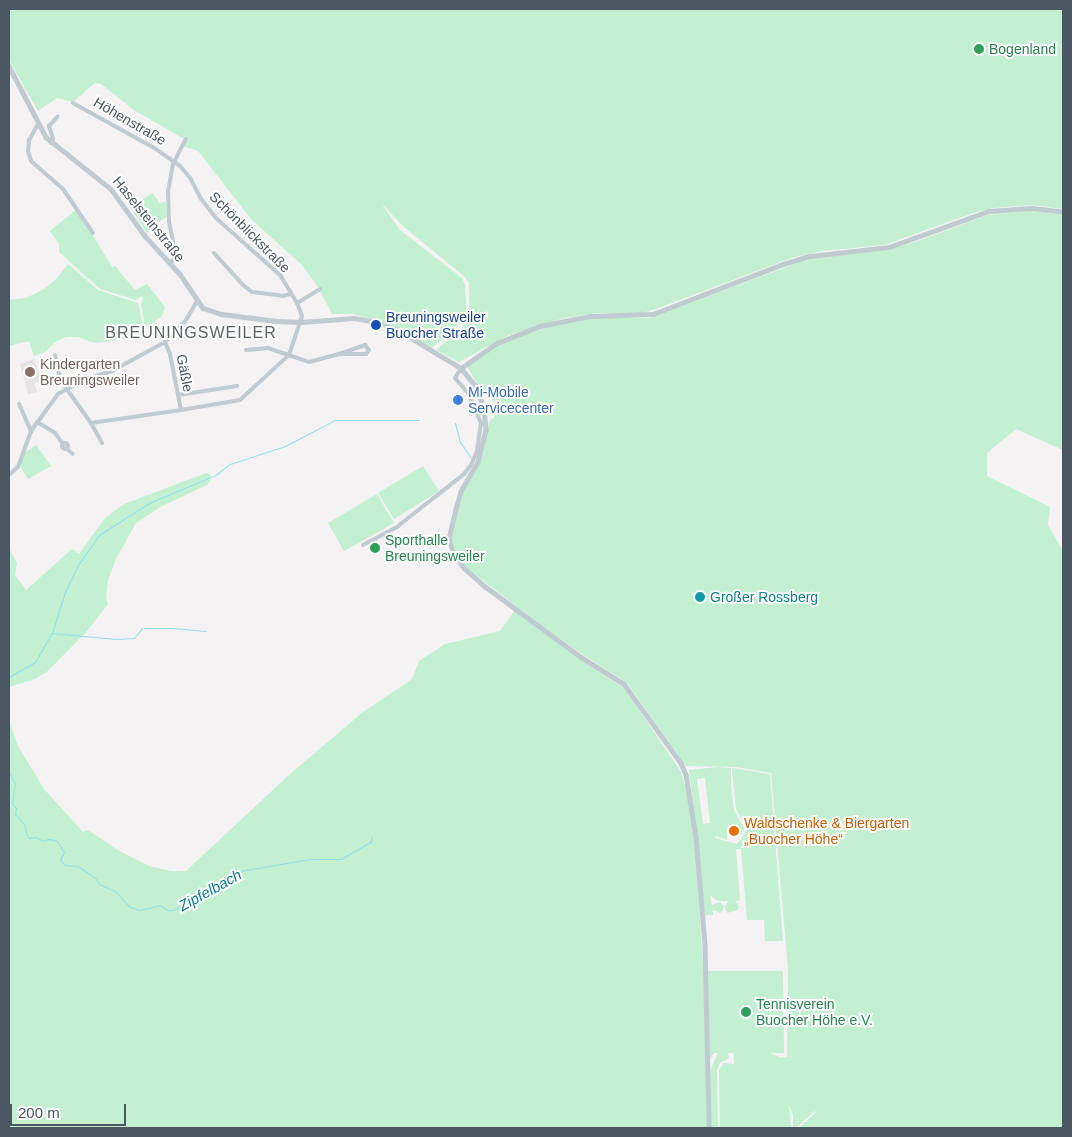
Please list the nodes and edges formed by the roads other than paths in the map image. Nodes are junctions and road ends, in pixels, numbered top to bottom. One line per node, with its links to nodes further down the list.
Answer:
1 (9, 66): 4 (street, Haselsteinstraße)
2 (74, 103): 7 (street, Höhenstraße)
3 (58, 116): 6 (street)
4 (38, 124): 6 (street, Haselsteinstraße); 9 (street)
5 (186, 139): 7 (street)
6 (51, 142): 11 (street, Haselsteinstraße)
7 (174, 161): 11 (street); 13 (street, Schönblickstraße)
8 (1063, 212): 22 (street)
9 (93, 234)
10 (214, 253): 13 (street)
11 (170, 263): 14 (street, Haselsteinstraße)
12 (320, 289): 15 (street)
13 (291, 294): 15 (street, Schönblickstraße)
14 (196, 301): 16 (street); 17 (street)
15 (297, 303): 16 (street, Schönblickstraße)
16 (300, 322): 21 (street); 22 (street)
17 (165, 342): 24 (street); 25 (street, Gäßle)
18 (246, 350): 21 (street)
19 (339, 354): 19 (street); 21 (street)
20 (56, 355): 24 (street)
21 (289, 355): 27 (street)
22 (461, 368): 34 (street); 35 (street)
23 (237, 386): 25 (street)
24 (66, 388): 28 (street); 29 (street)
25 (178, 396): 27 (street, Gäßle)
26 (19, 404): 30 (street)
27 (181, 410): 29 (street)
28 (37, 422): 30 (street); 32 (street)
29 (91, 423): 31 (street)
30 (31, 431): 33 (street)
31 (102, 443)
32 (74, 454)
33 (9, 475)
34 (363, 545)
35 (709, 1128)

